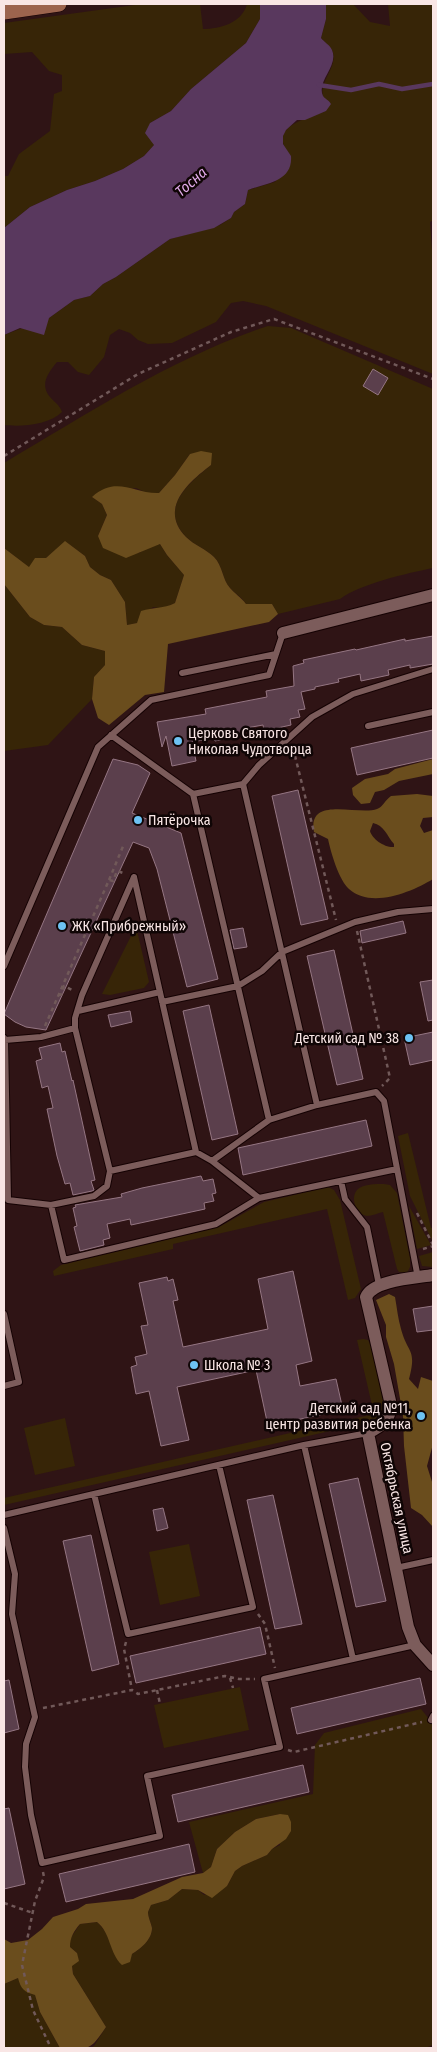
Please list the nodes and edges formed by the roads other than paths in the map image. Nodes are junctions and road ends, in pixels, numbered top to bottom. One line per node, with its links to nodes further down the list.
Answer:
1 (59, 4): 2 (main road)
2 (4, 12)
3 (433, 595): 4 (street)
4 (283, 633): 5 (lane)
5 (276, 654): 7 (lane); 10 (lane)
6 (433, 669): 11 (lane)
7 (182, 673)
8 (433, 712): 9 (lane)
9 (368, 726)
10 (111, 735): 12 (lane); 15 (lane)
11 (243, 784): 12 (lane); 14 (lane)
12 (193, 794): 16 (lane)
13 (433, 909): 14 (lane)
14 (282, 952): 16 (lane); 22 (lane)
15 (4, 966)
16 (238, 986): 18 (lane); 23 (lane)
17 (160, 992): 18 (lane); 19 (lane); 19 (lane)
18 (162, 1002): 24 (lane)
19 (78, 1011): 20 (lane)
20 (75, 1028): 21 (lane); 27 (lane)
21 (5, 1039): 30 (lane)
22 (317, 1105): 23 (lane); 26 (lane)
23 (269, 1120): 25 (lane)
24 (196, 1152): 25 (lane); 27 (lane)
25 (212, 1161): 29 (lane)
26 (397, 1168): 28 (lane); 33 (lane)
27 (110, 1171): 31 (lane)
28 (341, 1181): 29 (lane); 34 (lane)
29 (259, 1198): 31 (lane)
30 (6, 1202): 31 (lane)
31 (52, 1206)
32 (433, 1275): 33 (street)
33 (418, 1278): 34 (street)
34 (379, 1285): 37 (street, Октябрьская улица)
35 (4, 1314): 36 (lane)
36 (4, 1386)
37 (368, 1433): 38 (lane); 44 (street, Октябрьская улица)
38 (304, 1445): 39 (lane); 46 (lane)
39 (219, 1465): 40 (lane); 40 (lane)
40 (94, 1494): 41 (lane)
41 (4, 1516)
42 (4, 1528): 46 (lane)
43 (433, 1560): 44 (lane)
44 (396, 1568): 45 (street, Октябрьская улица)
45 (415, 1645): 46 (lane); 47 (street, Октябрьская улица)
46 (353, 1659)
47 (433, 1665)

